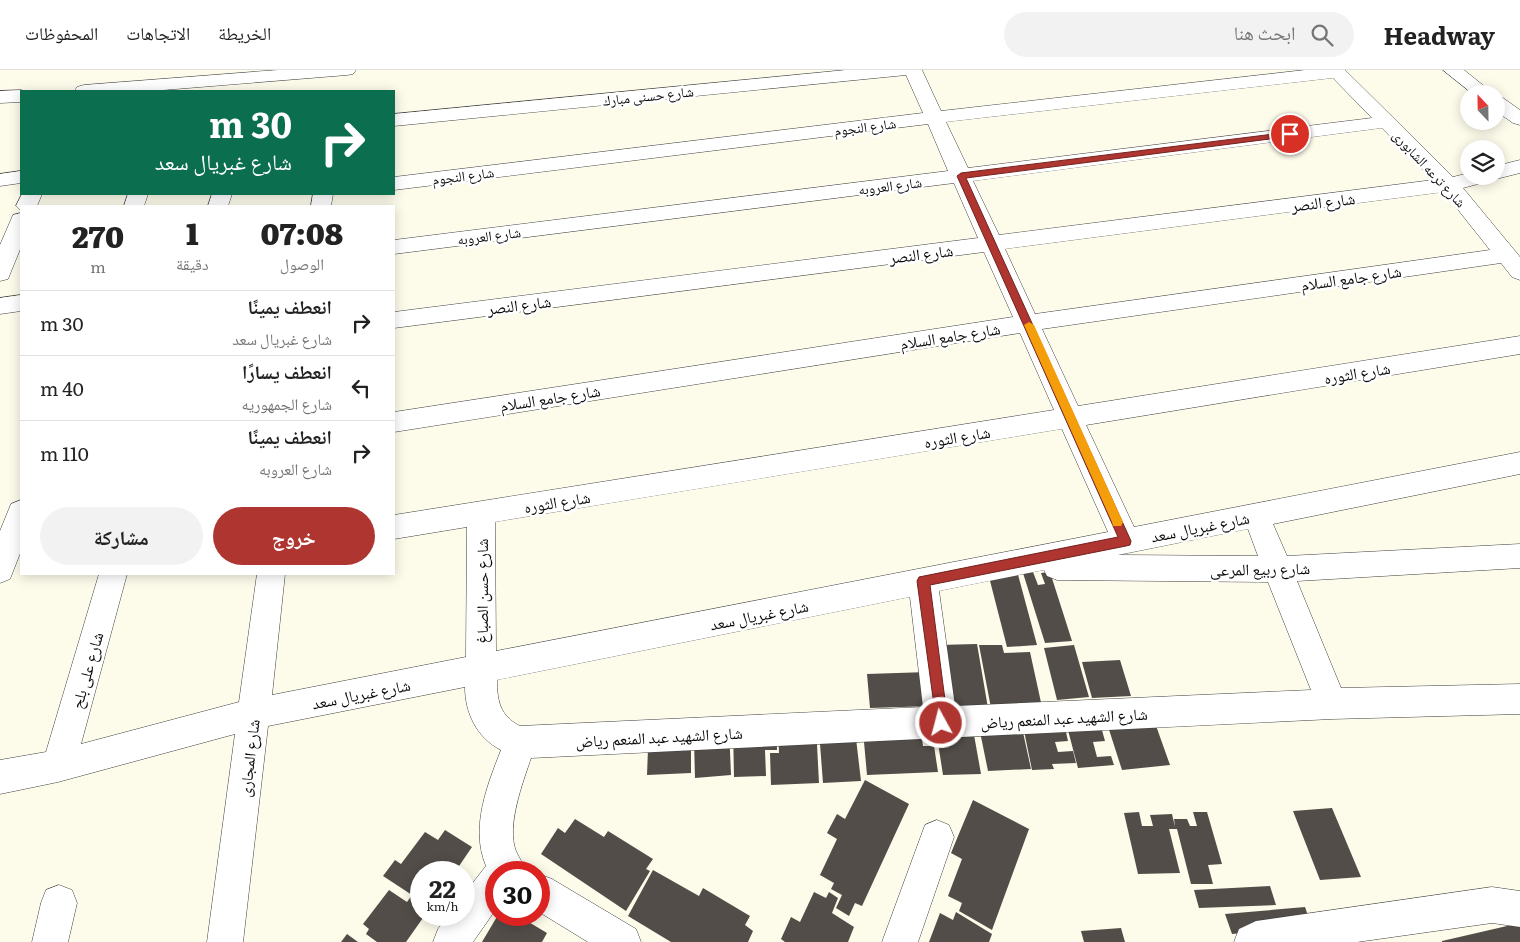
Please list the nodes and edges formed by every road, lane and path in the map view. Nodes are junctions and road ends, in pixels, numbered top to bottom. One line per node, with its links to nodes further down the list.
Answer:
1 (343, 70): 2 (street); 7 (street); 11 (street)
2 (347, 70)
3 (902, 70): 17 (street, شارع حسنى مبارك)
4 (913, 70): 15 (street)
5 (1452, 70): 8 (street)
6 (1336, 71): 15 (street, شارع النجوم); 18 (street, شارع ترعه الشابورى)
7 (252, 84): 9 (street)
8 (1473, 85)
9 (178, 88): 10 (street)
10 (115, 90)
11 (339, 90)
12 (20, 96): 13 (street)
13 (0, 97)
14 (1505, 108): 16 (street)
15 (935, 118): 21 (street); 25 (street, شارع النجوم)
16 (1520, 119)
17 (395, 120)
18 (1387, 122): 21 (street, شارع العروبه); 26 (street, شارع ترعه الشابورى)
19 (1520, 166): 20 (street)
20 (1505, 170)
21 (961, 176): 28 (street); 29 (street, شارع العروبه)
22 (20, 177): 23 (street)
23 (0, 180)
24 (1460, 182): 26 (street, شارع النصر)
25 (395, 184)
26 (1448, 185): 28 (street, شارع النصر); 30 (street, شارع ترعه الشابورى)
27 (12, 229): 31 (street)
28 (992, 244): 34 (street, شارع النصر); 35 (street)
29 (395, 247)
30 (1515, 264): 35 (street, شارع جامع السلام)
31 (0, 273)
32 (20, 303): 33 (street)
33 (0, 306)
34 (395, 320)
35 (1028, 323): 37 (street); 38 (street, شارع جامع السلام)
36 (1520, 345): 37 (street, شارع الثوره)
37 (1072, 418): 40 (street, شارع الثوره); 44 (street)
38 (395, 422)
39 (1520, 462): 42 (street, شارع غبريال سعد)
40 (481, 513): 43 (street, شارع الثوره); 52 (street, شارع حسن الصباغ)
41 (20, 515): 48 (street)
42 (1256, 515): 44 (street, شارع غبريال سعد); 47 (street)
43 (395, 527)
44 (1126, 541): 46 (street, شارع غبريال سعد)
45 (1520, 556): 47 (street, شارع ربيع المرعى)
46 (999, 566): 47 (street, شارع ربيع المرعى); 51 (street, شارع غبريال سعد)
47 (1278, 569): 54 (street)
48 (0, 570)
49 (113, 575): 58 (street, شارع على بلح)
50 (271, 575): 55 (street, شارع المجارى)
51 (923, 581): 52 (street, شارع غبريال سعد); 56 (street)
52 (480, 669): 55 (street, شارع غبريال سعد); 57 (street)
53 (1520, 699): 54 (street, شارع الشهيد عبد المنعم رياض)
54 (1332, 704): 56 (street, شارع الشهيد عبد المنعم رياض)
55 (253, 714): 58 (street, شارع غبريال سعد); 67 (street, شارع المجارى)
56 (941, 723): 57 (street, شارع الشهيد عبد المنعم رياض)
57 (520, 742): 61 (street)
58 (58, 766): 59 (street, شارع غبريال سعد)
59 (0, 778)
60 (937, 837): 70 (street)
61 (500, 861)
62 (485, 897): 68 (street)
63 (550, 899): 69 (street)
64 (59, 903): 66 (street)
65 (1520, 909): 71 (street)
66 (50, 942)
67 (225, 942)
68 (451, 942)
69 (623, 942)
70 (900, 942)
71 (1252, 942)

